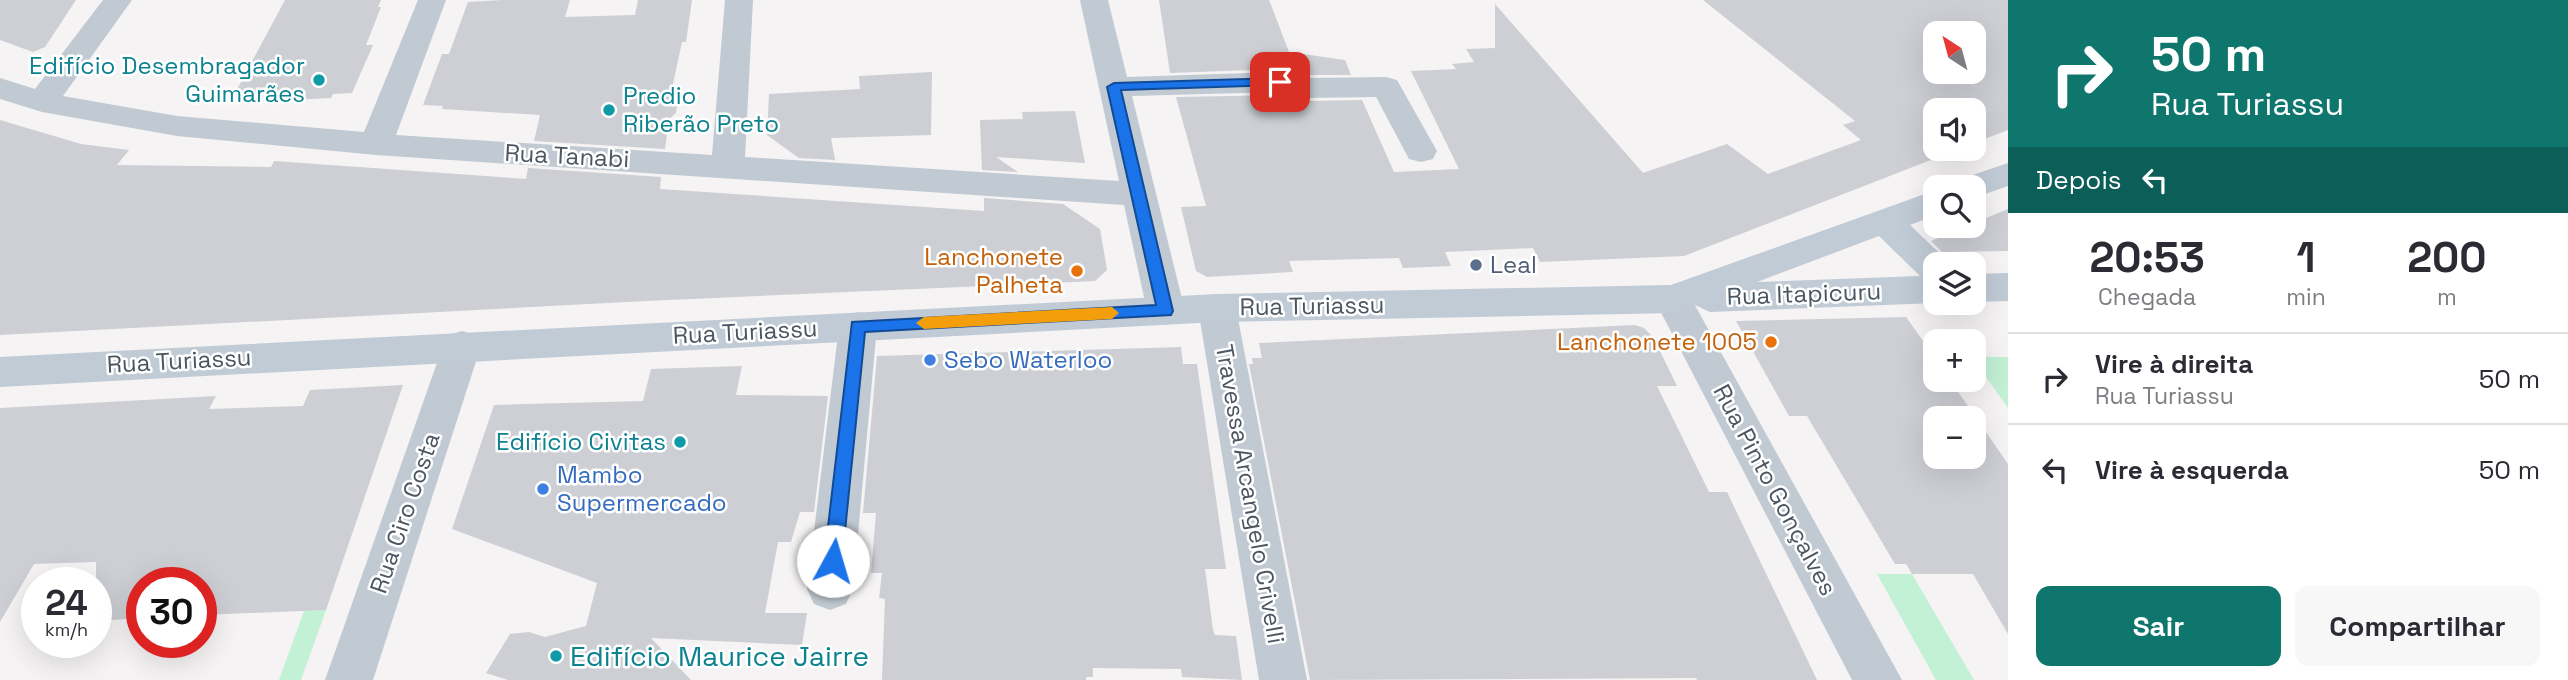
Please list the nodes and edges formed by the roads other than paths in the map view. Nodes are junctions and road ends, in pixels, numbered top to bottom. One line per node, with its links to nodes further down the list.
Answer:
1 (118, 0): 7 (street)
2 (432, 0): 8 (street)
3 (739, 0): 10 (street)
4 (1094, 0): 5 (street)
5 (1114, 87): 9 (street); 13 (street)
6 (0, 88): 7 (street, Rua Tanabi)
7 (42, 102): 8 (street, Rua Tanabi)
8 (376, 144): 10 (street, Rua Tanabi)
9 (1421, 151)
10 (728, 166): 13 (street, Rua Tanabi)
11 (2008, 174): 12 (street)
12 (1986, 182)
13 (1138, 194): 22 (street)
14 (1923, 207): 15 (street, Rua Turiassu)
15 (1886, 222): 16 (street); 20 (street, Rua Turiassu)
16 (1923, 258)
17 (2008, 287): 18 (street)
18 (1986, 288)
19 (1923, 289): 20 (street, Rua Itapicuru)
20 (1673, 299): 21 (street, Rua Turiassu); 29 (street, Rua Pinto Gonçalves)
21 (1217, 308): 22 (street, Rua Turiassu); 28 (street, Travessa Arcangelo Crivelli)
22 (1166, 311): 23 (street, Rua Turiassu)
23 (858, 326): 24 (street, Rua Turiassu); 26 (street)
24 (462, 346): 25 (street, Rua Turiassu); 27 (street, Rua Ciro Costa)
25 (0, 372)
26 (830, 589)
27 (349, 680)
28 (1283, 680)
29 (1878, 680)

